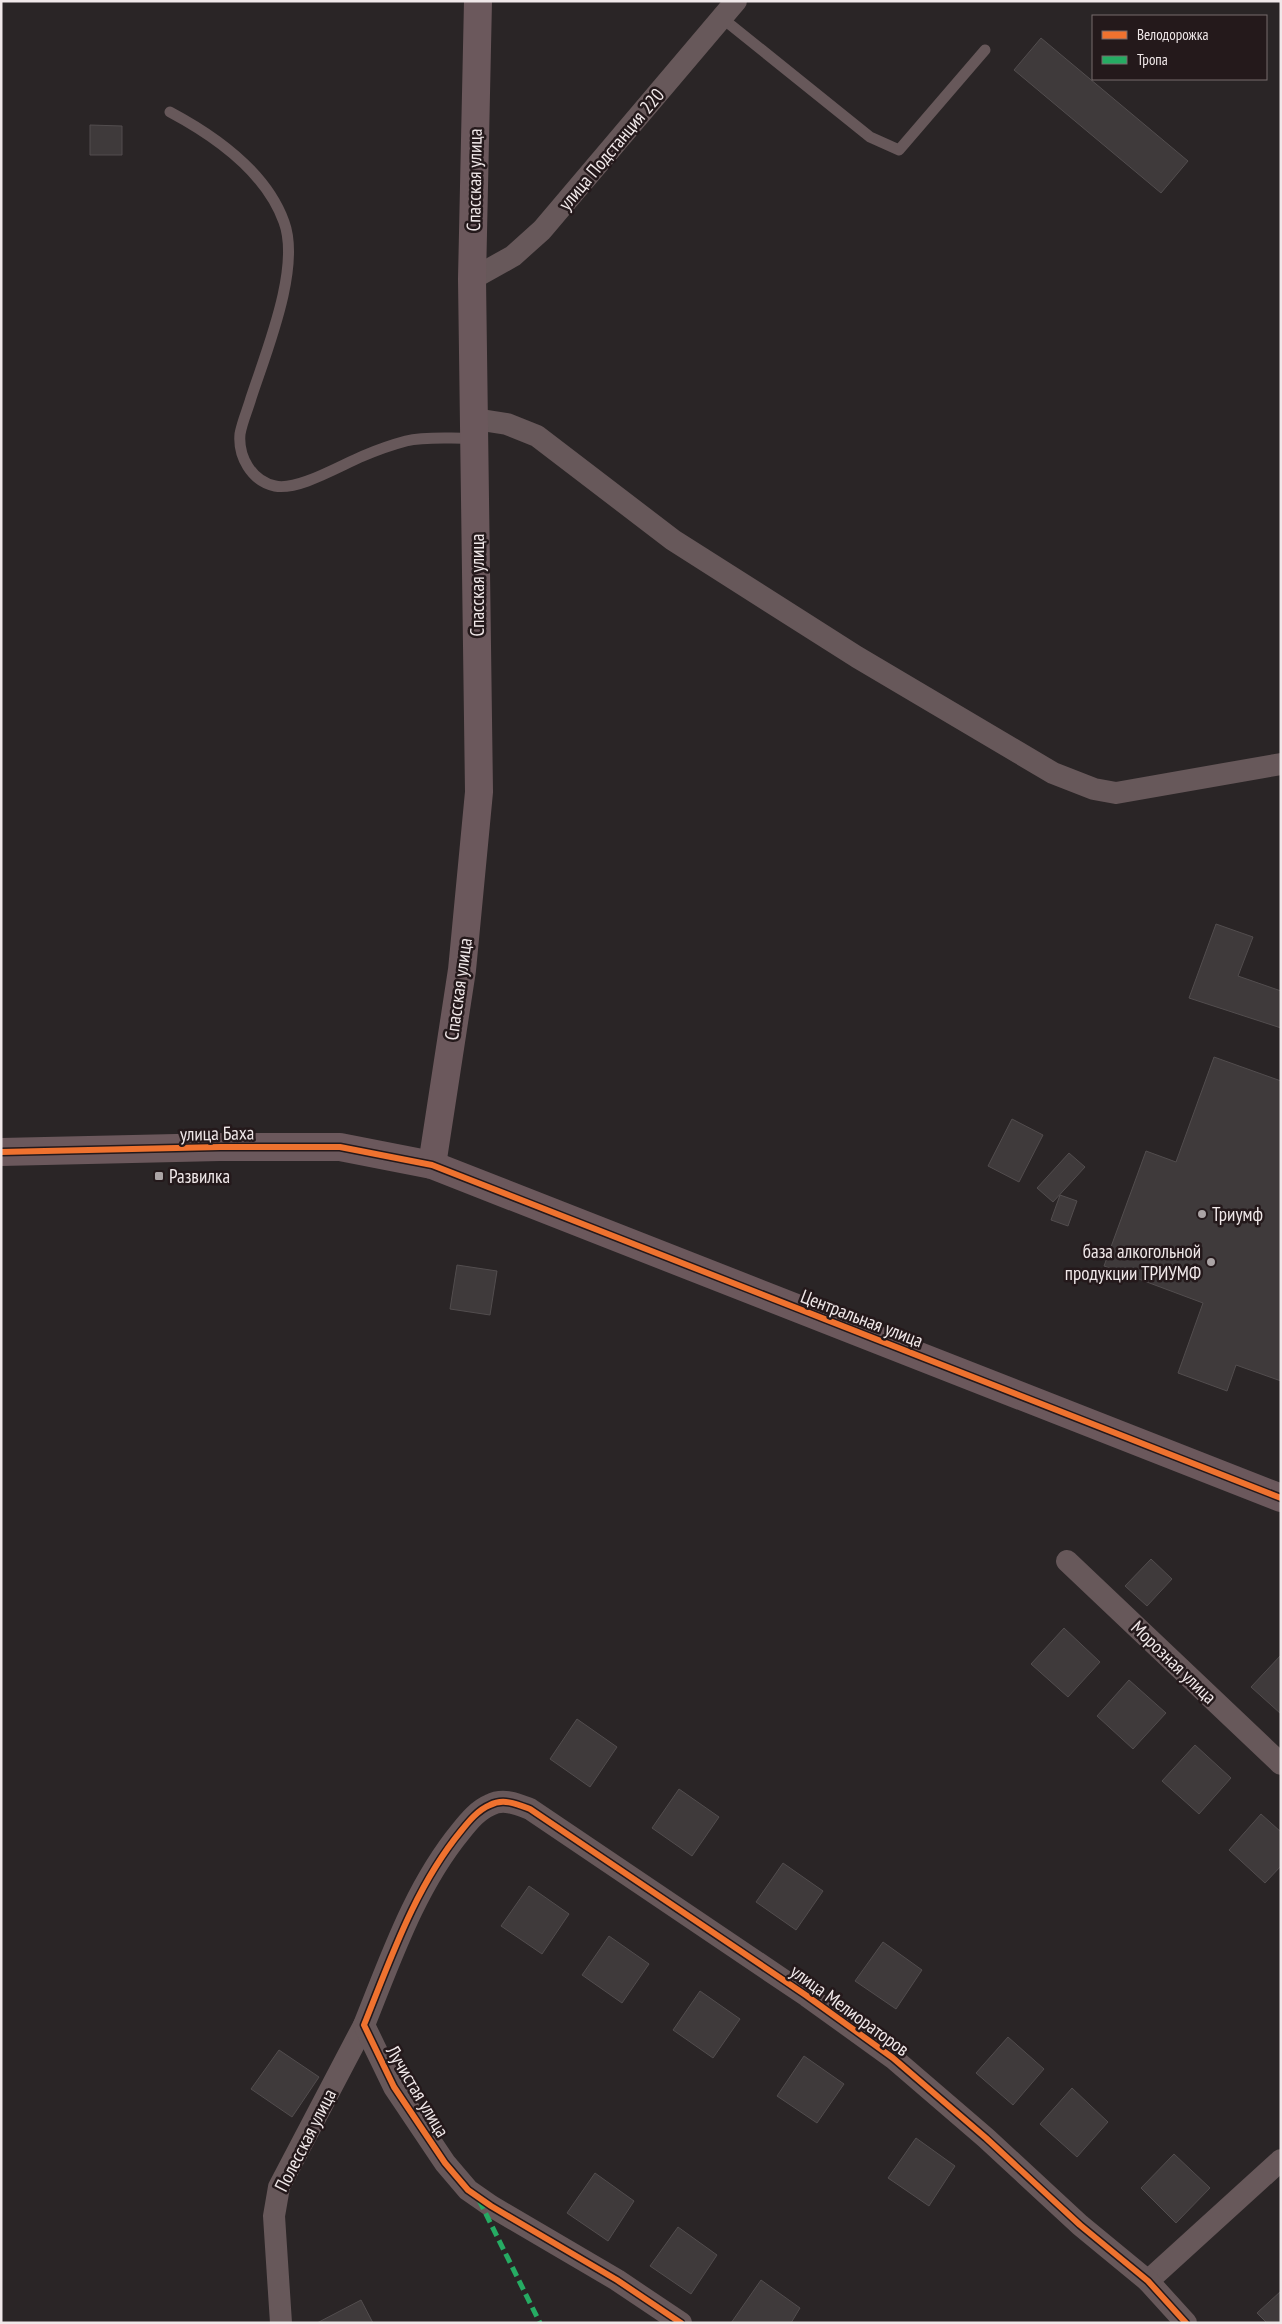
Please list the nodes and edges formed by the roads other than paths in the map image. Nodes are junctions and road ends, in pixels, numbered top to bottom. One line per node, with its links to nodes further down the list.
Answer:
1 (478, 1): 5 (street, Спасская улица)
2 (729, 10): 3 (lane); 5 (street, улица Подстанция 220)
3 (985, 50)
4 (170, 112): 6 (lane)
5 (472, 279): 6 (street, Спасская улица)
6 (475, 429): 7 (street); 9 (street, Спасская улица)
7 (1281, 764)
8 (1, 1152): 9 (street, улица Баха)
9 (432, 1165): 10 (street, Центральная улица)
10 (1281, 1498)
11 (1067, 1561): 12 (street, Морозная улица)
12 (1281, 1764)
13 (364, 2025): 15 (street, улица Мелиораторов); 16 (street, Полесская улица); 17 (street, Лучистая улица)
14 (1281, 2160): 15 (street)
15 (1148, 2281): 18 (street, улица Мелиораторов)
16 (281, 2323)
17 (681, 2323)
18 (1186, 2323)

